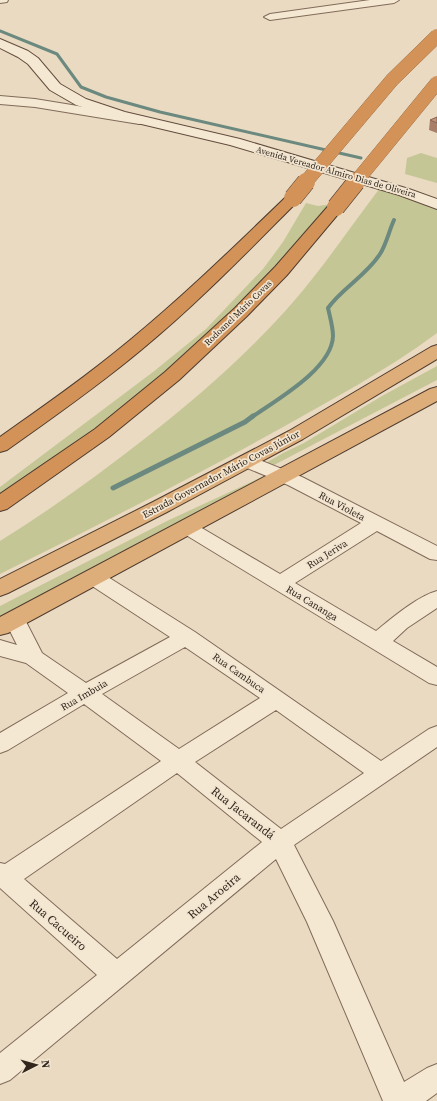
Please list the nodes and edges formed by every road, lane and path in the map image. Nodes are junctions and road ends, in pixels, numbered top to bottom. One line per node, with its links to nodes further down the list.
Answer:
1 (0, 0): 2 (street)
2 (3, 0)
3 (394, 0): 4 (street)
4 (270, 17)
5 (437, 36): 17 (highway, bridge)
6 (0, 43): 9 (main road, Avenida Vereador Almiro Dias de Oliveira)
7 (437, 83): 20 (highway, Rodoanel Mário Covas, bridge)
8 (0, 100): 9 (street)
9 (154, 121): 10 (main road, Avenida Vereador Almiro Dias de Oliveira)
10 (235, 142): 11 (main road, Avenida Vereador Almiro Dias de Oliveira); 12 (main road, Avenida Vereador Almiro Dias de Oliveira)
11 (437, 190)
12 (437, 204)
13 (437, 340): 15 (highway)
14 (437, 351): 15 (highway, Estrada Governador Mário Covas Júnior)
15 (385, 383): 18 (highway, Estrada Governador Mário Covas Júnior)
16 (437, 393): 19 (highway)
17 (0, 446)
18 (246, 461): 19 (street, Rua Violeta); 26 (highway, Estrada Governador Mário Covas Júnior)
19 (283, 476): 21 (street, Rua Violeta); 22 (highway)
20 (0, 504)
21 (375, 523): 23 (street, Rua Violeta); 25 (street, Rua Jeriva)
22 (188, 528): 24 (highway); 25 (street, Rua Cananga)
23 (437, 554)
24 (93, 577): 28 (highway); 29 (street, Rua Cambuca)
25 (279, 583): 30 (street, Rua Cananga)
26 (0, 588)
27 (437, 598): 30 (street)
28 (8, 623): 32 (street, Rua Jacarandá)
29 (178, 642): 34 (street, Rua Imbuia); 35 (street, Rua Cambuca)
30 (377, 642): 33 (street, Rua Cananga)
31 (0, 648): 32 (street, Rua Jacarandá)
32 (34, 658): 34 (street, Rua Jacarandá)
33 (437, 677)
34 (85, 694): 37 (street, Rua Imbuia); 38 (street, Rua Jacarandá)
35 (276, 699): 38 (street); 39 (street, Rua Cambuca)
36 (437, 735): 39 (street, Rua Aroeira)
37 (0, 744)
38 (178, 761): 40 (street, Rua Jacarandá); 41 (street)
39 (381, 773): 40 (street, Rua Aroeira)
40 (280, 842): 42 (street, Rua Aroeira); 45 (street, Rua Jacarandá)
41 (3, 876): 42 (street, Rua Cacueiro)
42 (117, 976): 43 (street, Rua Aroeira)
43 (0, 1071)
44 (437, 1077): 45 (street)
45 (400, 1101)

